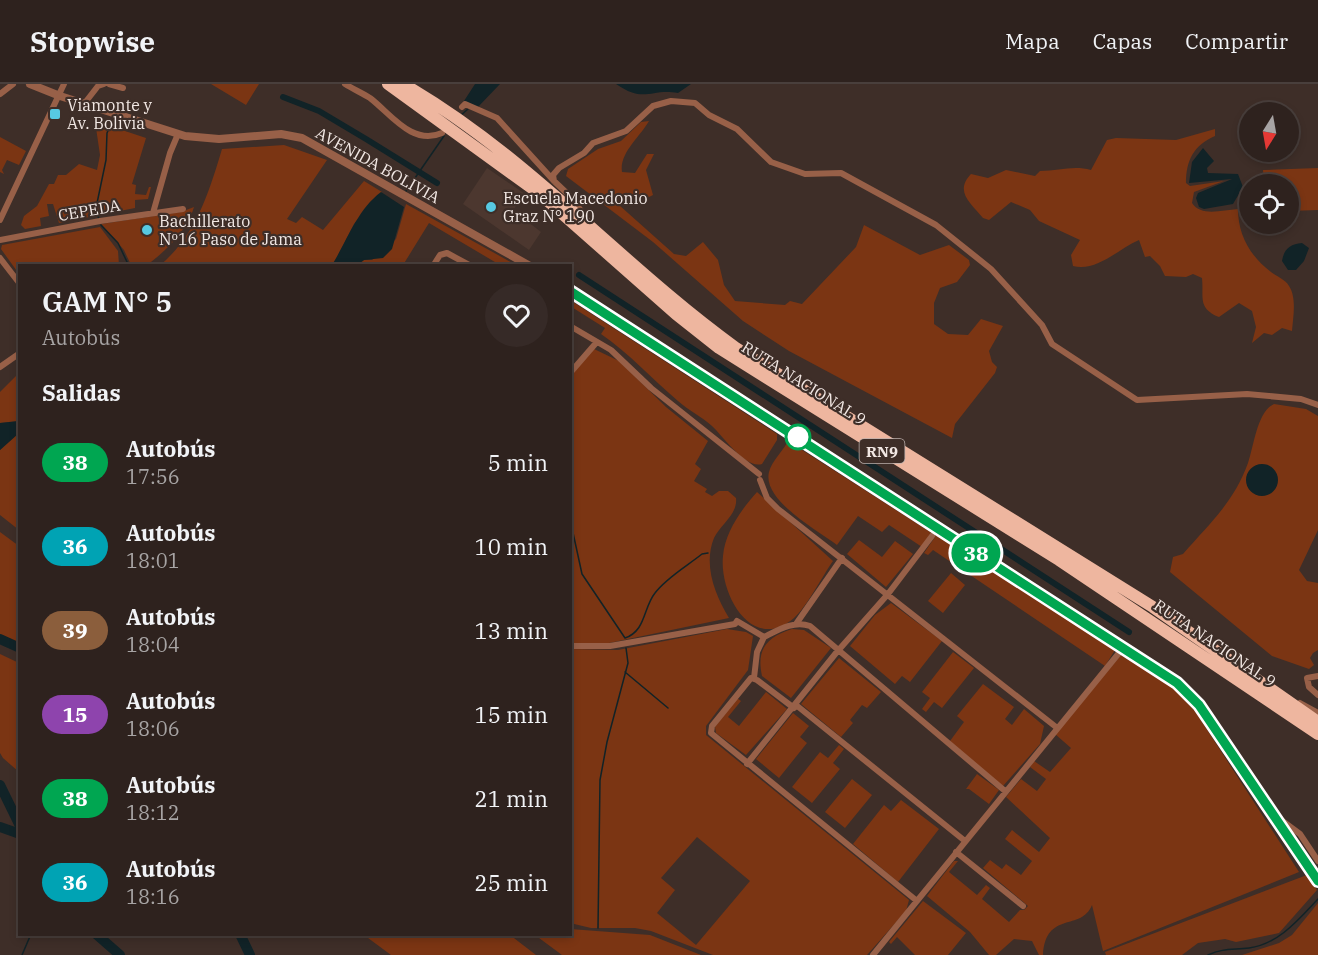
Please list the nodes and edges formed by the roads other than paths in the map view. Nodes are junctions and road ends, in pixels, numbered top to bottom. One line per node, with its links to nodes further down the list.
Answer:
1 (13, 84): 10 (street)
2 (30, 84): 11 (street, AVENIDA BOLIVIA)
3 (64, 84): 11 (street)
4 (104, 84): 12 (street)
5 (109, 84): 9 (street)
6 (345, 84): 16 (street)
7 (388, 84): 14 (highway, RUTA NACIONAL 9 / RN9)
8 (403, 84): 14 (highway, RUTA NACIONAL 9 / RN9)
9 (123, 88)
10 (0, 94)
11 (60, 96): 12 (street, AVENIDA BOLIVIA); 21 (street)
12 (84, 104): 15 (street, AVENIDA BOLIVIA)
13 (462, 107): 18 (street)
14 (433, 108): 17 (highway, RUTA NACIONAL 9 / RN9)
15 (178, 134): 20 (street); 27 (street, AVENIDA BOLIVIA)
16 (442, 134)
17 (470, 136): 22 (highway, RUTA NACIONAL 9 / RN9); 52 (highway, RUTA NACIONAL 9 / RN9)
18 (554, 181): 22 (street); 35 (street)
19 (183, 208): 20 (street, CEPEDA)
20 (153, 213): 23 (street, CEPEDA)
21 (0, 220)
22 (588, 223): 46 (highway, RUTA NACIONAL 9 / RN9)
23 (0, 240)
24 (0, 258): 28 (street)
25 (434, 264): 26 (street)
26 (467, 264)
27 (526, 264)
28 (18, 281)
29 (572, 292): 55 (street)
30 (572, 327): 31 (street)
31 (596, 343): 34 (street); 37 (street)
32 (18, 354): 33 (street)
33 (0, 367)
34 (572, 371)
35 (1318, 405)
36 (932, 536): 38 (street)
37 (842, 558): 38 (street); 39 (street)
38 (888, 594): 42 (street); 51 (street)
39 (796, 624): 40 (street); 42 (street)
40 (764, 637): 41 (street); 45 (street)
41 (572, 646)
42 (839, 650): 48 (street); 54 (street)
43 (1119, 653): 51 (street)
44 (1318, 676): 47 (street)
45 (754, 678): 48 (street); 53 (street)
46 (1261, 681): 49 (street); 50 (highway, RUTA NACIONAL 9 / RN9)
47 (1318, 695)
48 (795, 706): 53 (street); 56 (street)
49 (1318, 713)
50 (1318, 722)
51 (1056, 727): 54 (street)
52 (1318, 734)
53 (747, 764): 61 (street)
54 (1005, 791): 56 (street)
55 (1277, 817): 58 (street); 59 (street)
56 (965, 841): 57 (street)
57 (956, 852): 61 (street); 62 (street)
58 (1318, 861)
59 (1315, 871): 60 (street)
60 (1318, 881)
61 (917, 901): 63 (street)
62 (1023, 906)
63 (873, 955)

